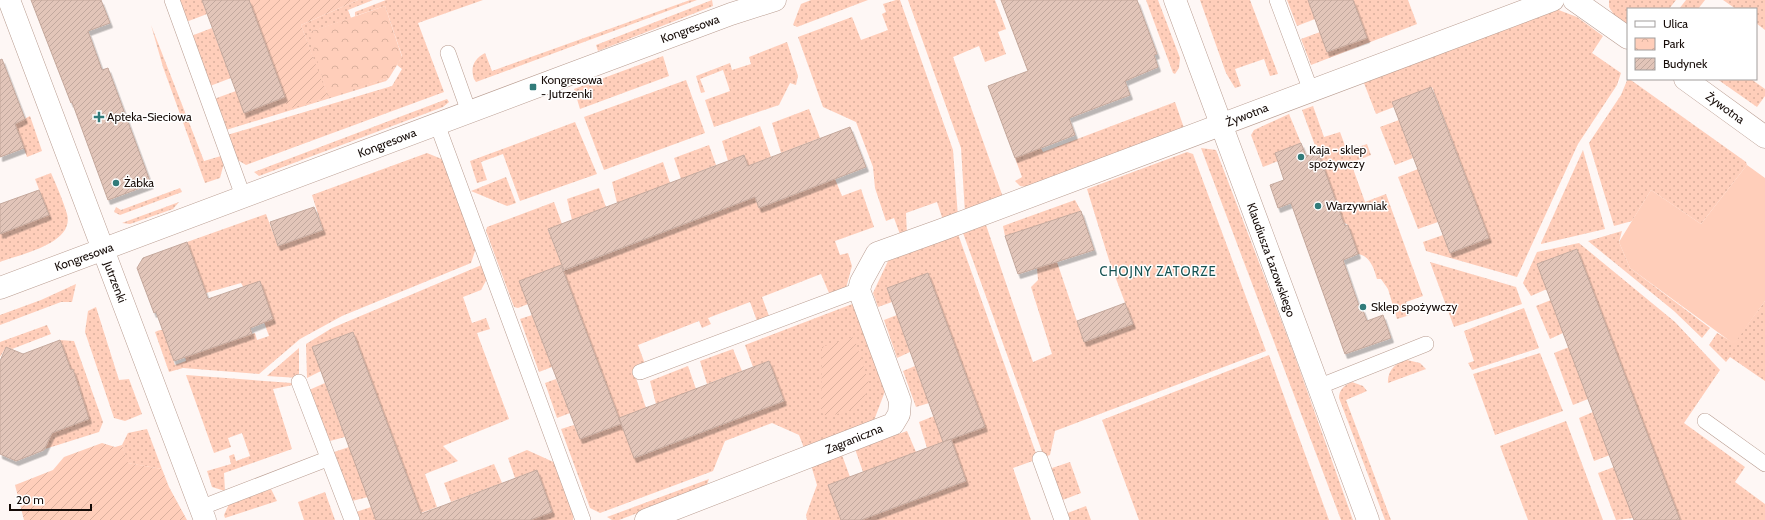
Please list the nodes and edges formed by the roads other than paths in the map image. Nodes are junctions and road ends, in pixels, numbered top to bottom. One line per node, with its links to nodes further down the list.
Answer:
1 (8, 0): 18 (street, Jutrzenki)
2 (172, 0): 17 (lane)
3 (774, 0): 8 (street, Kongresowa)
4 (1175, 0): 15 (street, Klaudiusza Łazowskiego)
5 (1277, 0): 12 (lane)
6 (1553, 0): 12 (street, Żywotna)
7 (1574, 0): 9 (street)
8 (728, 7): 13 (street, Kongresowa)
9 (1627, 37)
10 (448, 53): 13 (lane)
11 (1686, 80): 16 (street, Żywotna)
12 (1311, 91): 15 (street, Żywotna)
13 (469, 112): 14 (street, Kongresowa)
14 (437, 124): 17 (street, Kongresowa); 31 (lane)
15 (1220, 125): 20 (street, Żywotna); 24 (street, Klaudiusza Łazowskiego)
16 (1765, 137)
17 (243, 196): 18 (street, Kongresowa)
18 (103, 250): 19 (street, Kongresowa); 29 (street, Jutrzenki)
19 (0, 288)
20 (859, 290): 22 (lane); 32 (street, Zagraniczna)
21 (1426, 344): 24 (lane)
22 (640, 372)
23 (299, 382): 26 (lane)
24 (1318, 387): 34 (street, Klaudiusza Łazowskiego)
25 (1705, 421): 28 (lane)
26 (328, 459): 29 (lane); 30 (lane)
27 (1040, 459): 33 (lane)
28 (1765, 464)
29 (203, 514)
30 (352, 520)
31 (583, 520)
32 (646, 520)
33 (1062, 520)
34 (1368, 520)

